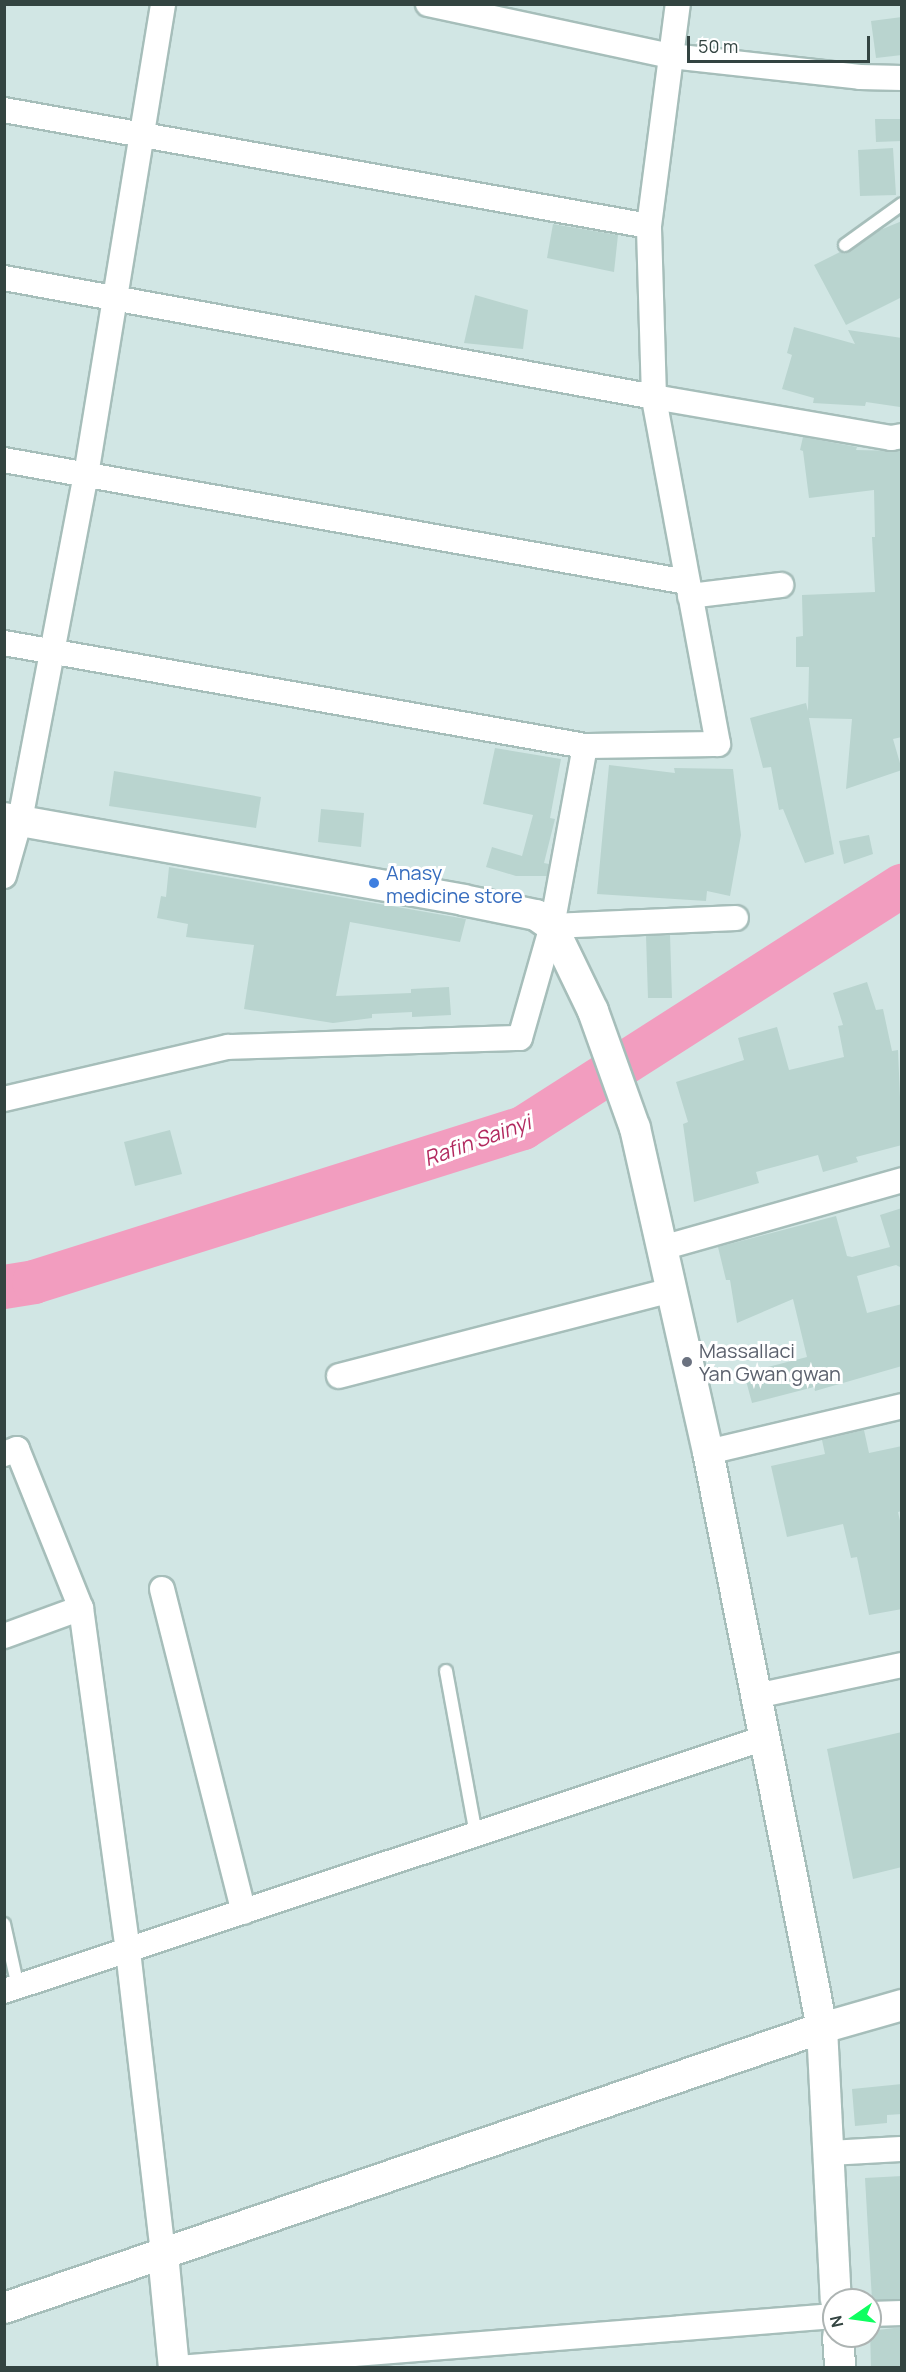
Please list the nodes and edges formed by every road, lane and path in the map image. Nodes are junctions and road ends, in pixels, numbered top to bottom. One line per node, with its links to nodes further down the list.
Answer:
1 (164, 4): 7 (street)
2 (428, 4): 4 (street)
3 (678, 4): 4 (street)
4 (671, 56): 5 (street); 9 (street)
5 (902, 78)
6 (4, 110): 7 (street)
7 (140, 135): 9 (street); 12 (street)
8 (902, 204): 10 (lane)
9 (649, 226): 13 (street)
10 (845, 245)
11 (4, 278): 12 (street)
12 (114, 298): 13 (street); 16 (street)
13 (654, 397): 14 (street); 18 (street)
14 (902, 436)
15 (4, 460): 16 (street)
16 (86, 475): 18 (street); 20 (street)
17 (781, 585): 18 (street)
18 (689, 589): 21 (street)
19 (4, 643): 20 (street)
20 (52, 651): 21 (street); 22 (street)
21 (585, 746): 25 (street)
22 (12, 819): 23 (street); 25 (street)
23 (4, 876)
24 (736, 918): 25 (street)
25 (552, 926): 26 (street); 28 (street)
26 (4, 1099)
27 (902, 1180): 28 (street)
28 (662, 1248): 29 (street)
29 (672, 1290): 30 (street); 32 (street)
30 (339, 1376)
31 (902, 1406): 32 (street)
32 (708, 1452): 39 (street)
33 (4, 1454): 35 (street)
34 (162, 1588): 42 (street)
35 (81, 1608): 36 (street); 44 (street)
36 (4, 1636)
37 (902, 1665): 39 (street)
38 (446, 1671): 41 (lane)
39 (756, 1696): 40 (street)
40 (765, 1738): 41 (street); 47 (street)
41 (476, 1835): 42 (street)
42 (244, 1912): 44 (street)
43 (4, 1924): 45 (lane)
44 (129, 1951): 45 (street); 50 (street)
45 (11, 1989)
46 (902, 2005): 47 (street)
47 (822, 2028): 49 (street); 50 (street)
48 (902, 2149): 49 (street)
49 (828, 2153): 51 (street)
50 (163, 2254): 52 (street); 57 (street)
51 (835, 2288)
52 (4, 2308)
53 (902, 2313): 54 (street)
54 (882, 2314)
55 (822, 2317): 57 (street)
56 (839, 2348): 58 (street)
57 (176, 2367)
58 (840, 2367)

